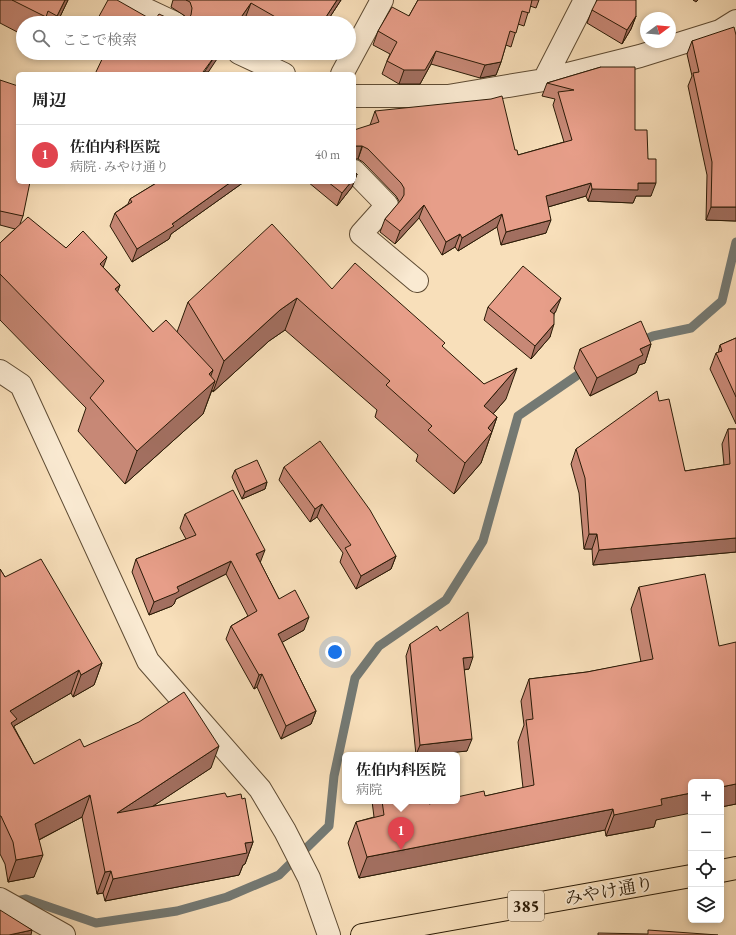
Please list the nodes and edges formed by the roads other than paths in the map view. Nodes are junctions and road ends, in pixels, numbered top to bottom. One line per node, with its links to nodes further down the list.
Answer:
1 (126, 0): 4 (street)
2 (382, 0): 7 (street)
3 (585, 0): 12 (street)
4 (160, 7): 5 (street)
5 (168, 16)
6 (736, 21): 12 (street)
7 (356, 48)
8 (254, 60): 10 (street)
9 (350, 60): 11 (street)
10 (280, 72)
11 (343, 72)
12 (544, 80): 13 (street)
13 (356, 96)
14 (356, 173): 15 (street)
15 (417, 281)
16 (0, 371): 22 (street)
17 (736, 868): 18 (highway)
18 (724, 870)
19 (688, 877): 23 (highway, みやけ通り / 385)
20 (0, 899): 21 (street)
21 (64, 935)
22 (329, 935)
23 (362, 935)

